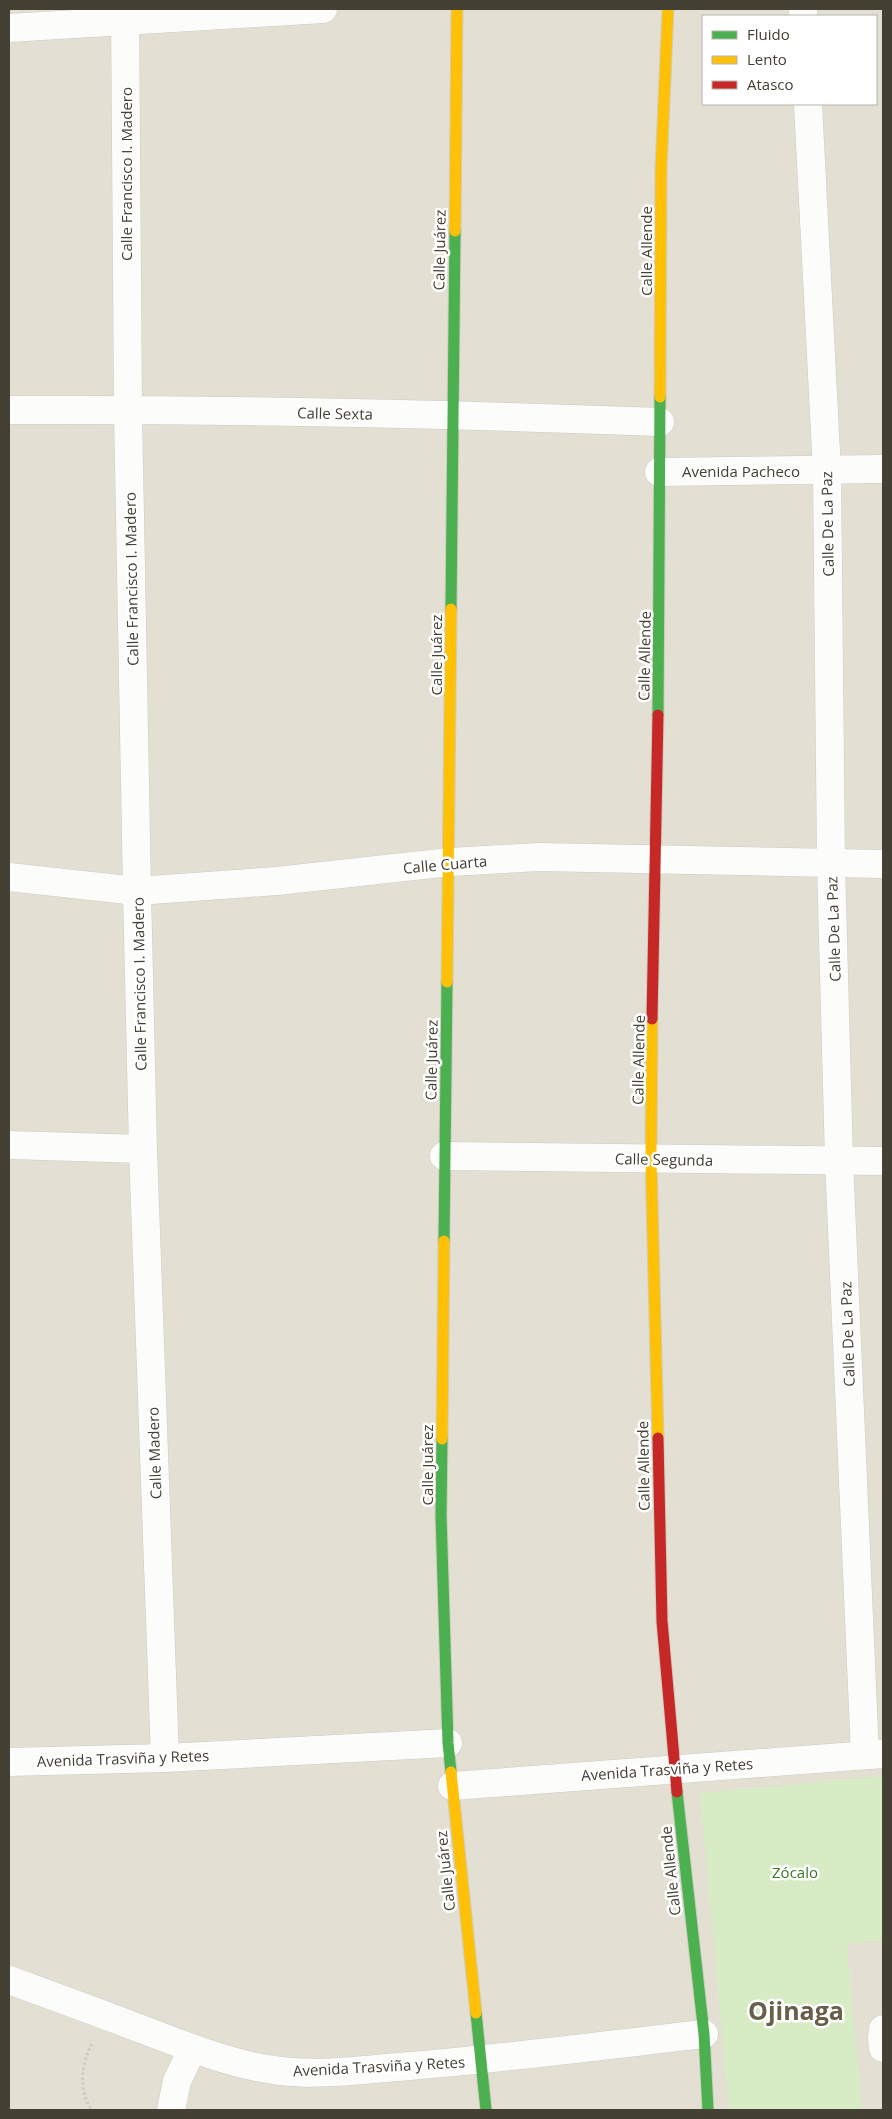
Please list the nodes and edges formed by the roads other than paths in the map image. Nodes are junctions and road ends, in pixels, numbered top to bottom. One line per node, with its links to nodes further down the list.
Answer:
1 (323, 9): 4 (street)
2 (457, 9): 9 (street, Calle Juárez)
3 (668, 9): 10 (street, Calle Allende)
4 (125, 15): 5 (street); 8 (street, Calle Francisco I. Madero)
5 (9, 28)
6 (808, 105): 12 (street, Calle De La Paz)
7 (9, 410): 8 (street, Calle Sexta)
8 (128, 410): 9 (street, Calle Sexta); 19 (street, Calle Francisco I. Madero)
9 (452, 415): 10 (street, Calle Sexta); 15 (street, Calle Juárez)
10 (660, 422): 13 (street, Calle Allende)
11 (883, 469): 12 (street, Avenida Pacheco)
12 (827, 471): 13 (street, Avenida Pacheco); 16 (street, Calle De La Paz)
13 (659, 472): 14 (street, Calle Allende)
14 (654, 860): 15 (street, Calle Cuarta); 16 (street, Calle Cuarta); 23 (street, Calle Allende)
15 (450, 862): 19 (street, Calle Cuarta); 22 (street, Calle Juárez)
16 (831, 864): 17 (street, Calle Cuarta); 24 (street, Calle De La Paz)
17 (883, 864)
18 (9, 877): 19 (street, Calle Cuarta)
19 (137, 891): 21 (street, Calle Francisco I. Madero)
20 (9, 1145): 21 (street)
21 (143, 1149): 28 (street, Calle Madero)
22 (444, 1156): 23 (street, Calle Segunda); 26 (street, Calle Juárez)
23 (651, 1159): 24 (street, Calle Segunda); 30 (street, Calle Allende)
24 (839, 1160): 25 (street, Calle Segunda); 27 (street, Calle De La Paz)
25 (883, 1161)
26 (448, 1743): 28 (street, Avenida Trasviña y Retes); 31 (street, Calle Juárez)
27 (874, 1754): 30 (street, Avenida Trasviña y Retes)
28 (165, 1758): 29 (street, Avenida Trasviña y Retes)
29 (9, 1762)
30 (674, 1768): 31 (street, Avenida Trasviña y Retes); 34 (street, Calle Allende)
31 (452, 1786): 37 (street, Calle Juárez)
32 (9, 1980): 36 (street, Avenida Trasviña y Retes)
33 (883, 2029): 35 (street)
34 (704, 2034): 37 (street, Avenida Trasviña y Retes); 40 (street, Calle Allende)
35 (883, 2048)
36 (192, 2050): 37 (street, Avenida Trasviña y Retes); 38 (street)
37 (480, 2060): 39 (street, Calle Juárez)
38 (170, 2110)
39 (486, 2110)
40 (708, 2110)

